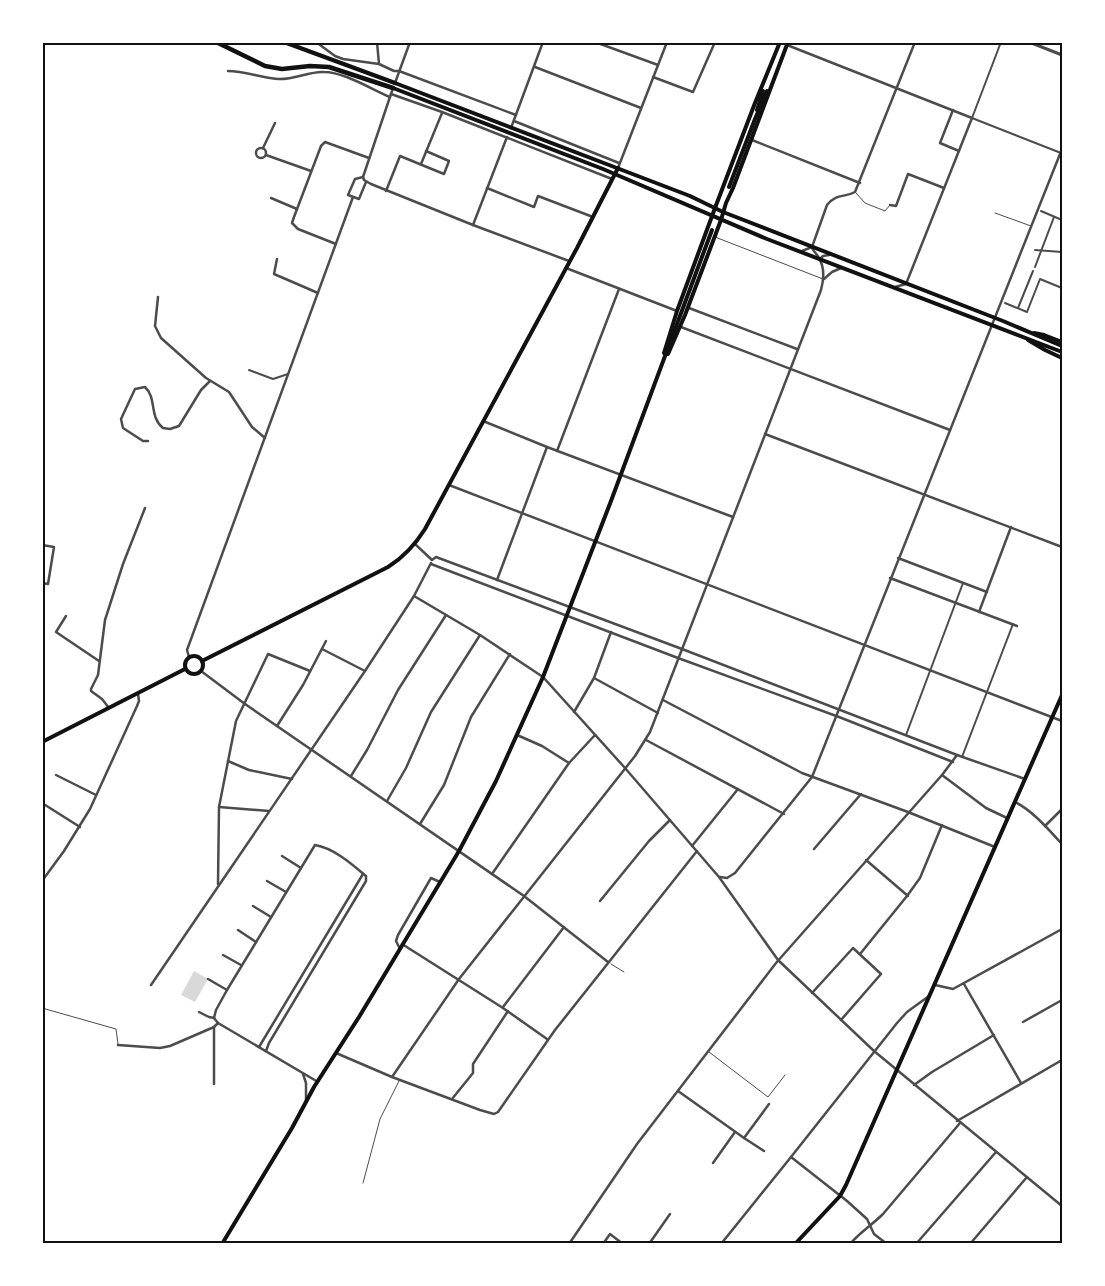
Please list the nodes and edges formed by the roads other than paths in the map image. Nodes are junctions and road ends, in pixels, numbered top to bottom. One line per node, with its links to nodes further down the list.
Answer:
1 (216, 42): 25 (highway)
2 (284, 42): 23 (highway)
3 (316, 42): 16 (street)
4 (377, 42): 16 (street)
5 (410, 42): 20 (street)
6 (543, 42): 18 (street)
7 (595, 42): 17 (street)
8 (667, 42): 17 (street)
9 (781, 42): 14 (main road); 24 (main road)
10 (915, 42): 26 (street)
11 (1001, 42): 33 (street)
12 (1029, 42): 15 (street)
13 (713, 43): 21 (street)
14 (788, 44): 22 (main road); 26 (street)
15 (1062, 55)
16 (379, 64): 20 (street)
17 (658, 66): 21 (street)
18 (535, 67): 28 (street); 31 (street)
19 (228, 70): 27 (street)
20 (399, 71): 23 (street); 31 (street)
21 (653, 77): 28 (street)
22 (774, 80): 32 (main road); 38 (main road)
23 (395, 82): 25 (street); 36 (main road)
24 (764, 83): 32 (main road); 62 (main road)
25 (393, 88): 27 (street); 29 (main road)
26 (897, 88): 30 (street); 53 (street)
27 (390, 95): 29 (street); 45 (street)
28 (641, 108): 46 (street)
29 (443, 110): 37 (main road); 42 (street)
30 (953, 110): 33 (street); 41 (street)
31 (516, 115): 34 (street)
32 (755, 118): 54 (main road)
33 (972, 118): 41 (street); 43 (street)
34 (514, 121): 36 (street); 46 (street)
35 (274, 123): 39 (street)
36 (511, 127): 37 (street); 48 (main road)
37 (508, 135): 51 (main road); 55 (street)
38 (751, 140): 53 (street); 65 (main road)
39 (263, 148): 44 (street); 44 (street)
40 (1062, 149): 43 (street)
41 (959, 151): 56 (street)
42 (426, 152): 47 (street); 47 (street)
43 (1062, 154): 73 (street)
44 (266, 155): 49 (street)
45 (368, 158): 49 (street); 50 (street)
46 (620, 163): 48 (street)
47 (421, 164): 57 (street)
48 (618, 168): 51 (main road); 62 (main road)
49 (311, 171): 63 (street)
50 (363, 177): 52 (street); 59 (street)
51 (613, 177): 67 (main road); 68 (main road)
52 (366, 182): 57 (street); 59 (street)
53 (860, 183): 58 (street)
54 (729, 187)
55 (487, 188): 68 (street); 72 (street)
56 (944, 188): 61 (street); 91 (street)
57 (386, 190): 72 (street)
58 (855, 192): 61 (lane); 77 (street)
59 (354, 197): 76 (street)
60 (271, 198): 63 (street)
61 (890, 205)
62 (714, 208): 65 (main road); 67 (main road)
63 (297, 209): 76 (street)
64 (1041, 211): 69 (street)
65 (723, 212): 70 (main road); 77 (main road)
66 (995, 213): 73 (lane)
67 (712, 216): 70 (main road); 100 (main road)
68 (593, 217): 85 (main road)
69 (1054, 217): 71 (street); 80 (street)
70 (721, 220): 75 (main road); 79 (main road)
71 (1062, 220)
72 (472, 225): 85 (street)
73 (1032, 226): 101 (street)
74 (712, 230): 109 (main road)
75 (714, 237): 90 (lane); 98 (main road)
76 (336, 244): 95 (street)
77 (812, 247): 79 (street); 82 (main road); 84 (street)
78 (1035, 250): 80 (street)
79 (799, 251): 84 (main road)
80 (1041, 251): 81 (street); 86 (street)
81 (1062, 252)
82 (831, 254): 84 (street); 91 (main road)
83 (277, 259): 95 (street)
84 (820, 259): 88 (main road); 90 (street)
85 (569, 261): 87 (main road)
86 (1035, 267)
87 (565, 268): 94 (street); 114 (main road)
88 (842, 268): 90 (street); 92 (main road)
89 (1033, 271): 99 (street)
90 (824, 279): 106 (street)
91 (906, 284): 92 (street); 101 (main road)
92 (894, 287): 102 (main road)
93 (1062, 288): 99 (street)
94 (619, 289): 100 (street); 120 (street)
95 (318, 293): 112 (street)
96 (158, 297): 113 (street)
97 (1005, 303): 99 (street)
98 (688, 308): 103 (main road); 106 (street)
99 (1018, 308)
100 (677, 311): 109 (main road)
101 (995, 318): 102 (street); 105 (main road)
102 (991, 326): 104 (main road); 115 (street)
103 (680, 327): 109 (main road); 110 (street)
104 (1026, 339): 107 (main road); 108 (main road)
105 (1062, 342)
106 (797, 349): 110 (street)
107 (1062, 352)
108 (1062, 358)
109 (663, 363): 121 (main road)
110 (789, 369): 115 (street); 116 (street)
111 (249, 370): 112 (street)
112 (288, 374): 117 (street)
113 (210, 381): 117 (street); 118 (street)
114 (483, 421): 119 (street); 122 (main road)
115 (950, 430): 123 (street)
116 (765, 434): 123 (street); 126 (street)
117 (265, 438): 157 (street)
118 (148, 441)
119 (547, 447): 120 (street); 125 (street)
120 (558, 451): 121 (street)
121 (621, 474): 126 (street); 128 (main road)
122 (449, 485): 125 (street); 129 (main road)
123 (924, 495): 127 (street); 132 (street)
124 (145, 508): 159 (street)
125 (522, 514): 128 (street); 136 (street)
126 (733, 518): 139 (street)
127 (1011, 527): 131 (street); 140 (street)
128 (595, 542): 139 (street); 143 (main road)
129 (415, 544): 133 (street); 160 (main road)
130 (42, 545): 138 (street)
131 (1062, 547)
132 (898, 558): 135 (street); 137 (street)
133 (432, 560): 134 (street); 136 (street)
134 (431, 564): 141 (street); 146 (street)
135 (890, 578): 142 (street); 153 (street)
136 (497, 580): 143 (street)
137 (963, 582): 140 (street); 142 (street)
138 (42, 583)
139 (708, 585): 153 (street); 155 (street)
140 (987, 592): 144 (street)
141 (414, 596): 145 (street); 165 (street)
142 (955, 603): 144 (street); 162 (street)
143 (570, 608): 146 (main road); 155 (street)
144 (979, 612): 148 (street)
145 (446, 615): 151 (street); 195 (street)
146 (567, 615): 150 (street); 166 (main road)
147 (66, 616): 159 (street)
148 (1012, 624): 149 (street); 168 (street)
149 (1017, 626)
150 (611, 631): 158 (street); 167 (street)
151 (480, 635): 156 (street); 202 (street)
152 (326, 640): 154 (street)
153 (864, 644): 162 (street); 174 (street)
154 (322, 649): 164 (street); 165 (street)
155 (682, 649): 158 (street); 174 (street)
156 (510, 654): 166 (street); 213 (street)
157 (189, 657): 160 (main road); 161 (main road)
158 (678, 658): 171 (street); 177 (street)
159 (100, 661): 173 (street)
160 (202, 661): 163 (main road)
161 (185, 669): 163 (main road); 169 (main road)
162 (930, 670): 168 (street); 182 (street)
163 (200, 671): 172 (street)
164 (310, 671): 172 (street); 180 (street)
165 (365, 671): 186 (street)
166 (543, 678): 175 (street); 181 (main road)
167 (594, 678): 175 (street); 176 (street)
168 (987, 691): 178 (street); 188 (street)
169 (138, 694): 173 (main road); 201 (street)
170 (1062, 695): 178 (main road)
171 (663, 700): 176 (street); 196 (street)
172 (245, 704): 180 (street); 189 (street)
173 (110, 708): 185 (main road)
174 (839, 709): 177 (street); 182 (street)
175 (574, 712): 183 (street)
176 (658, 713): 184 (street)
177 (836, 716): 190 (street); 196 (street)
178 (1052, 718): 179 (street); 198 (main road)
179 (1062, 721)
180 (277, 726): 186 (street)
181 (517, 734): 191 (street); 221 (main road)
182 (906, 734): 187 (street)
183 (595, 735): 191 (street); 192 (street)
184 (646, 740): 192 (street); 199 (street)
185 (42, 742)
186 (312, 750): 195 (street); 197 (street)
187 (957, 755): 188 (street); 190 (street)
188 (962, 757): 198 (street)
189 (228, 760): 197 (street); 205 (street)
190 (953, 762): 194 (street)
191 (569, 763): 227 (street)
192 (625, 768): 212 (street); 234 (street)
193 (56, 775): 201 (street)
194 (942, 775): 209 (street); 211 (street)
195 (351, 776): 202 (street)
196 (812, 777): 200 (street); 210 (street)
197 (292, 778): 208 (street)
198 (1024, 779): 203 (main road)
199 (738, 789): 210 (street); 218 (street)
200 (861, 794): 209 (street); 220 (street)
201 (96, 795): 216 (street)
202 (387, 801): 213 (street)
203 (1014, 802): 211 (main road); 215 (street)
204 (44, 803): 206 (street); 216 (street)
205 (219, 807): 208 (street); 232 (street)
206 (42, 808)
207 (1062, 809): 215 (street)
208 (269, 811): 232 (street)
209 (908, 812): 214 (street); 224 (street)
210 (784, 814): 228 (street)
211 (1007, 818): 219 (main road)
212 (670, 820): 218 (street); 236 (street)
213 (420, 824): 221 (street)
214 (942, 825): 219 (street); 235 (street)
215 (1045, 826): 217 (street)
216 (80, 827): 229 (street)
217 (1062, 844)
218 (692, 846): 222 (street)
219 (995, 847): 256 (main road)
220 (814, 848)
221 (459, 851): 227 (street); 231 (main road)
222 (697, 851): 228 (street); 249 (street)
223 (282, 856): 225 (street)
224 (866, 860): 235 (street); 248 (street)
225 (301, 868): 226 (street); 233 (street)
226 (363, 874): 239 (street); 240 (street)
227 (492, 874): 234 (street)
228 (719, 877): 248 (street)
229 (42, 881)
230 (267, 881): 233 (street)
231 (440, 882): 245 (main road); 245 (street)
232 (218, 886): 255 (street)
233 (286, 892): 238 (street)
234 (524, 896): 241 (street); 253 (street)
235 (908, 896): 246 (street)
236 (600, 902)
237 (253, 906): 238 (street)
238 (272, 917): 244 (street)
239 (337, 917): 240 (street); 257 (street)
240 (342, 920): 259 (street)
241 (564, 927): 249 (street); 264 (street)
242 (1062, 929): 254 (street)
243 (238, 930): 244 (street)
244 (256, 942): 250 (street)
245 (401, 946): 253 (street); 279 (main road)
246 (860, 954): 260 (street); 268 (street)
247 (223, 955): 250 (street)
248 (778, 960): 260 (street); 277 (street)
249 (610, 963): 251 (lane); 273 (street)
250 (242, 966): 258 (street)
251 (624, 972)
252 (208, 979): 258 (street)
253 (459, 979): 264 (street); 284 (street)
254 (964, 984): 256 (street); 272 (street)
255 (151, 985)
256 (934, 985): 261 (main road)
257 (295, 986): 259 (street); 275 (street)
258 (227, 990): 267 (street)
259 (301, 990): 276 (street)
260 (812, 993): 268 (street)
261 (930, 995): 278 (street); 281 (main road)
262 (1062, 1000): 269 (street)
263 (42, 1008): 274 (lane)
264 (503, 1008): 265 (street)
265 (508, 1011): 273 (street); 291 (street)
266 (199, 1012): 267 (street)
267 (214, 1018): 270 (street)
268 (841, 1020): 278 (street)
269 (1023, 1022)
270 (218, 1024): 271 (street); 275 (street)
271 (214, 1027): 274 (street); 288 (street)
272 (994, 1035): 287 (street); 289 (street)
273 (548, 1040): 291 (street)
274 (118, 1045)
275 (259, 1047): 276 (street)
276 (266, 1051): 282 (street)
277 (708, 1051): 283 (lane); 290 (street)
278 (874, 1051): 281 (street); 299 (street)
279 (336, 1053): 284 (street); 286 (main road)
280 (1062, 1060): 287 (street)
281 (896, 1070): 289 (street); 303 (main road)
282 (302, 1073): 286 (street); 292 (street)
283 (785, 1075)
284 (392, 1077): 285 (street)
285 (400, 1080): 291 (street); 302 (lane)
286 (318, 1082): 292 (main road)
287 (1021, 1083): 294 (street)
288 (214, 1084)
289 (914, 1085): 294 (street)
290 (678, 1091): 295 (street); 308 (street)
291 (452, 1099)
292 (306, 1102): 307 (main road)
293 (770, 1104): 296 (street)
294 (959, 1122): 298 (street); 306 (street)
295 (735, 1132): 296 (street); 300 (street)
296 (744, 1138): 297 (street)
297 (764, 1151)
298 (996, 1152): 301 (street); 316 (street)
299 (792, 1158): 303 (street); 312 (street)
300 (713, 1163)
301 (1027, 1177): 304 (street); 317 (street)
302 (363, 1183)
303 (840, 1196): 306 (street); 313 (main road)
304 (1062, 1206)
305 (670, 1214): 311 (street)
306 (871, 1226): 314 (street); 315 (street)
307 (222, 1244)
308 (569, 1244)
309 (603, 1244): 310 (street)
310 (622, 1244)
311 (650, 1244)
312 (721, 1244)
313 (796, 1244)
314 (850, 1244)
315 (887, 1244)
316 (916, 1244)
317 (970, 1244)

